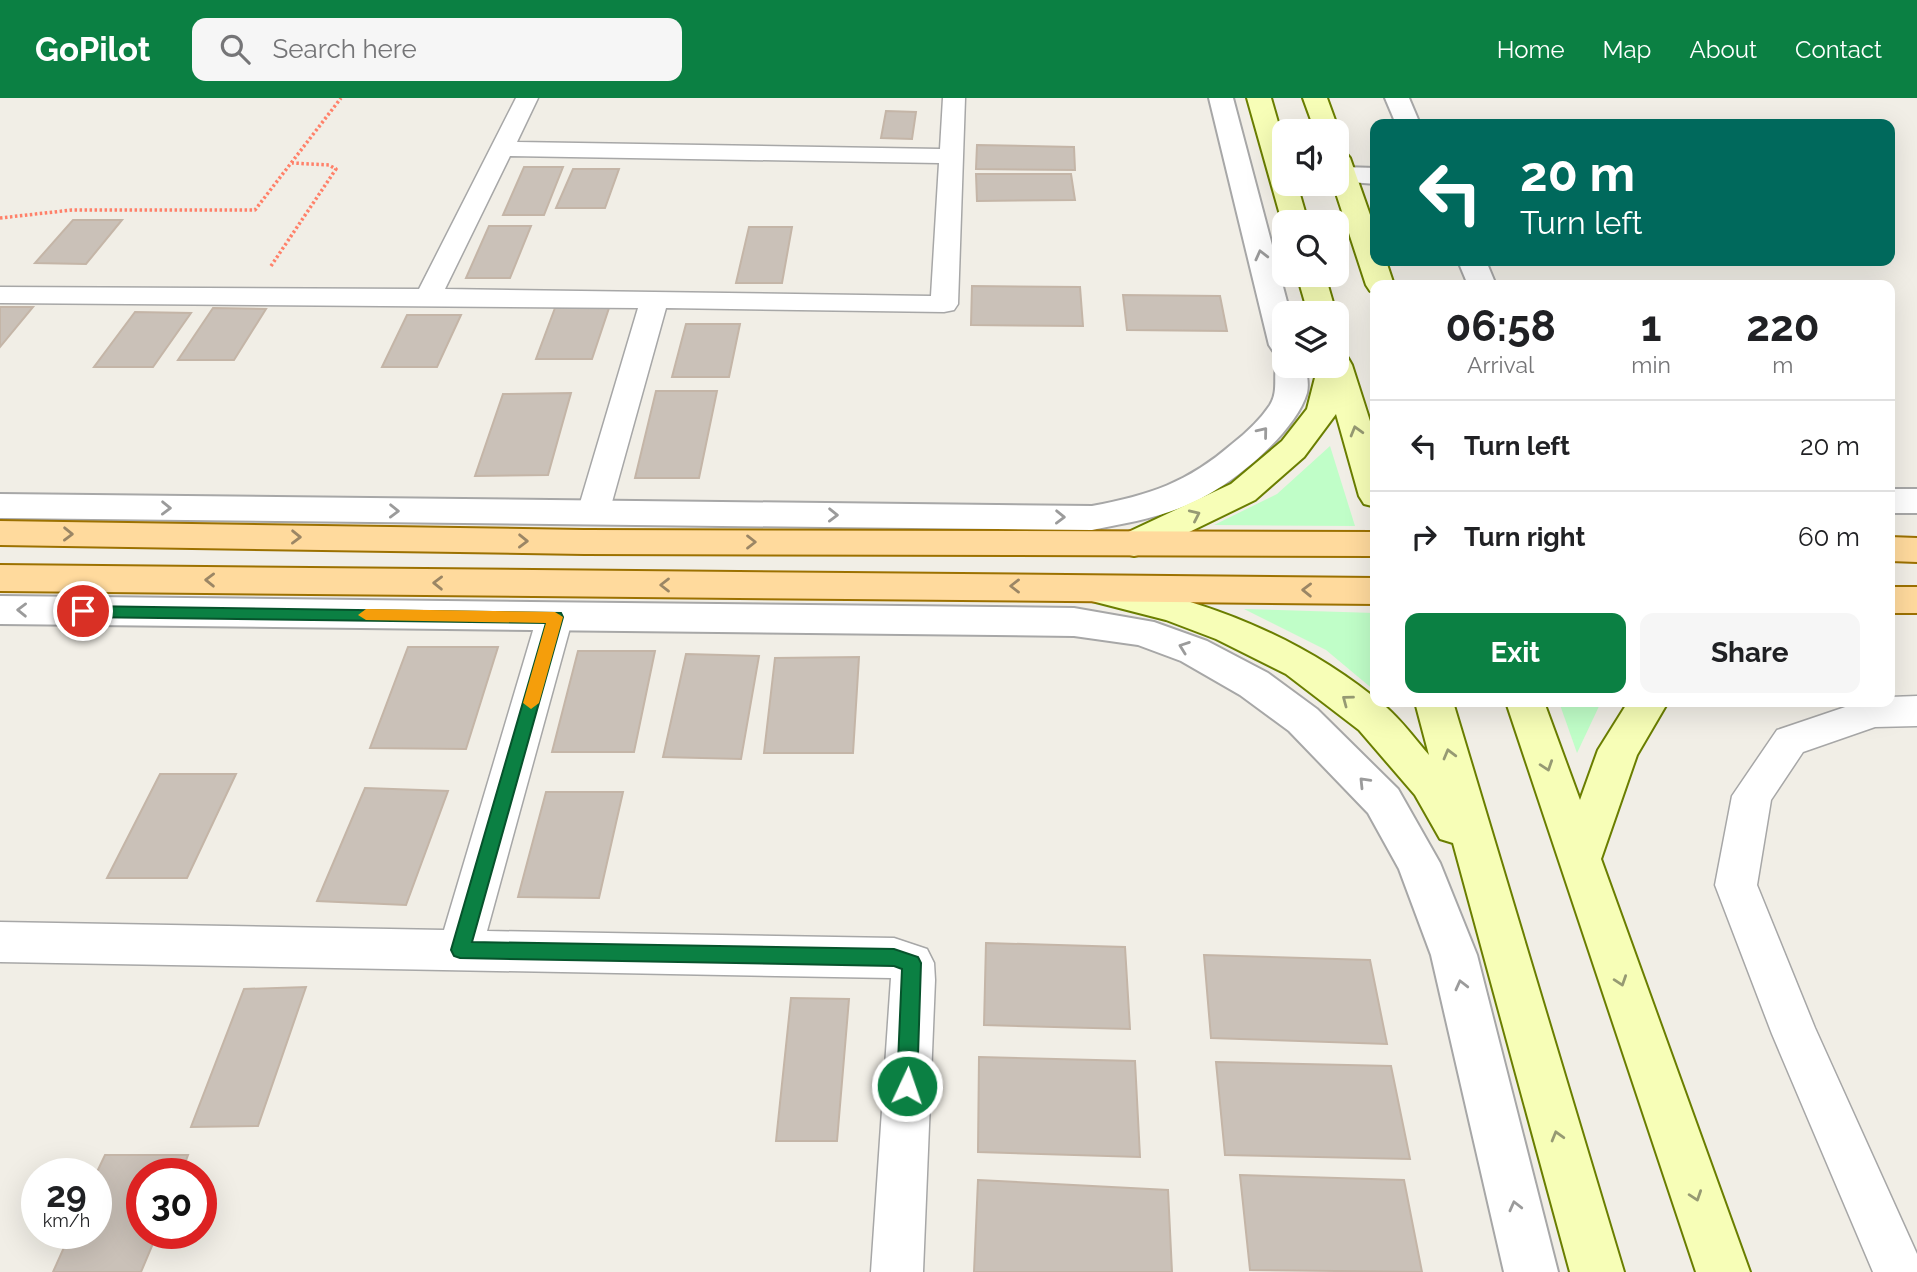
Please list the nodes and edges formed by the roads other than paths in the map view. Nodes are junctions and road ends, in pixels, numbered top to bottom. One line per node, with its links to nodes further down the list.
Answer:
1 (527, 98): 9 (street)
2 (954, 98): 10 (street)
3 (1221, 98): 19 (street, one-way to 3)
4 (1259, 98): 14 (main road)
5 (1315, 98): 7 (main road)
6 (1397, 98): 8 (street)
7 (1323, 119)
8 (1406, 119)
9 (502, 149): 10 (street); 17 (street)
10 (951, 156): 18 (street)
11 (1349, 168): 12 (street)
12 (1370, 174)
13 (1349, 193): 15 (main road)
14 (1292, 210)
15 (1370, 255)
16 (0, 295): 17 (street)
17 (429, 296): 18 (street)
18 (654, 301): 27 (street)
19 (1273, 301)
20 (1290, 378): 27 (street, one-way to 20)
21 (1332, 378): 29 (main road, one-way to 21)
22 (1339, 378): 23 (main road, one-way to 22)
23 (1370, 477)
24 (1895, 501): 25 (street)
25 (1917, 501)
26 (0, 506): 27 (street, one-way to 27)
27 (593, 513)
28 (0, 533): 29 (main road, one-way to 29)
29 (1134, 544): 30 (main road)
30 (1370, 544)
31 (1895, 549): 32 (main road)
32 (1917, 550)
33 (0, 578): 34 (main road, one-way to 33)
34 (1083, 586): 35 (main road, one-way to 34); 45 (main road, one-way to 34)
35 (1370, 591)
36 (1895, 600): 37 (main road)
37 (1917, 600)
38 (0, 610): 39 (street, one-way to 38)
39 (555, 617): 47 (street); 49 (street, one-way to 39)
40 (1435, 707): 45 (main road, one-way to 40)
41 (1527, 707): 44 (main road, one-way to 44)
42 (1646, 707): 44 (main road)
43 (1917, 711): 52 (street)
44 (1579, 861): 51 (main road, one-way to 51)
45 (1480, 867): 50 (main road, one-way to 45)
46 (0, 942): 47 (street)
47 (460, 950): 48 (street)
48 (897, 1272)
49 (1531, 1272)
50 (1597, 1272)
51 (1723, 1272)
52 (1899, 1272)

